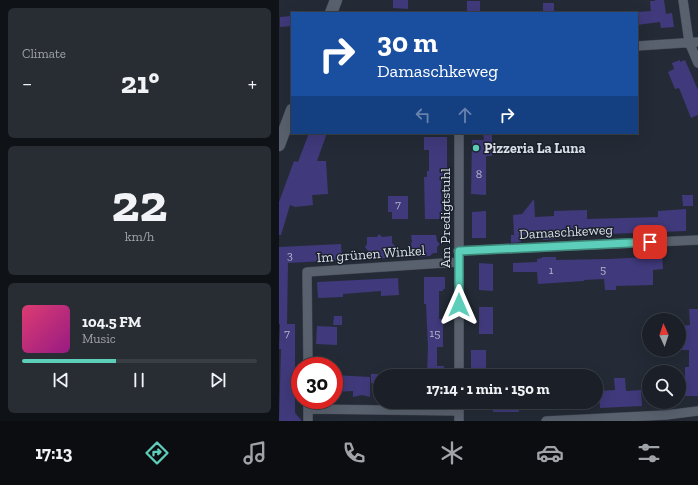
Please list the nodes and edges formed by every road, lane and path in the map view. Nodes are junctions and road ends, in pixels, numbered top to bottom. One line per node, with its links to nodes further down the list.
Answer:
1 (336, 0): 3 (street)
2 (683, 0): 4 (street)
3 (331, 12)
4 (693, 42): 5 (street); 6 (street)
5 (638, 46)
6 (698, 63)
7 (291, 113): 9 (street)
8 (459, 134): 11 (street, Am Predigtstuhl)
9 (279, 145)
10 (698, 240): 11 (street, Damaschkeweg)
11 (459, 251): 12 (street, Am Predigtstuhl)
12 (459, 262): 13 (street, Im grünen Winkel); 14 (street, Am Predigtstuhl)
13 (307, 357)
14 (459, 369)
15 (343, 404): 16 (street)
16 (373, 405)
17 (308, 409): 20 (street)
18 (459, 409): 21 (street)
19 (698, 411): 22 (street)
20 (308, 421)
21 (459, 421)
22 (546, 421)

